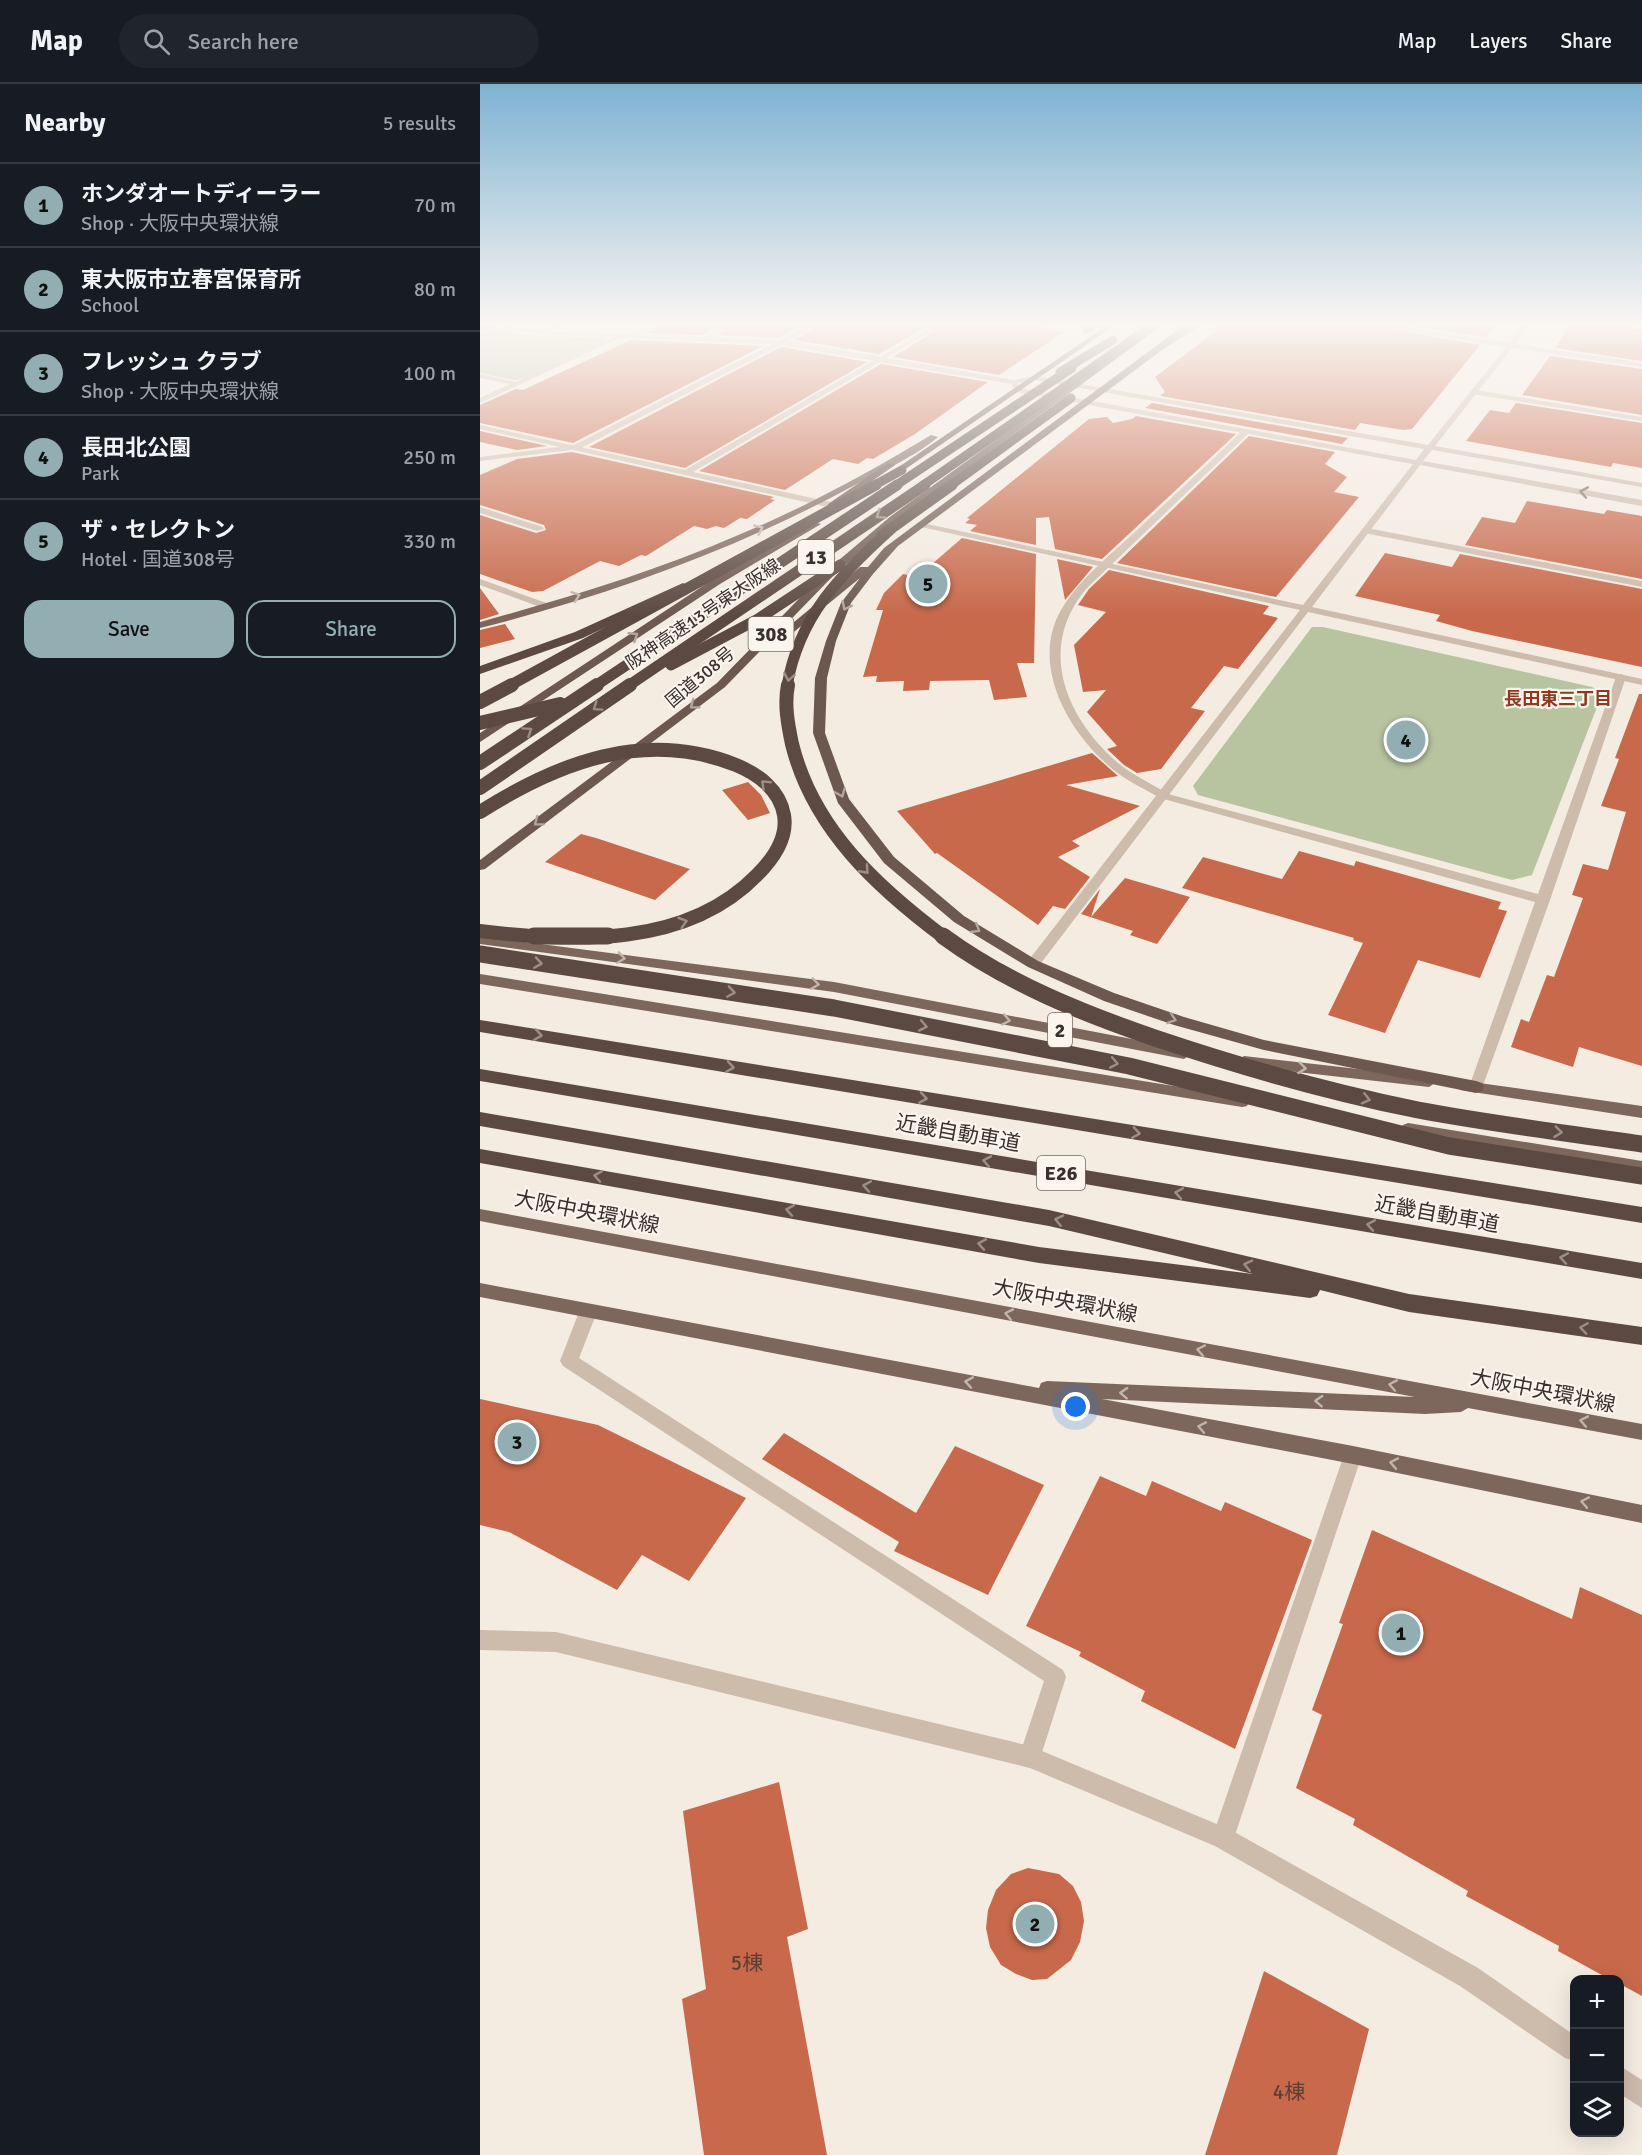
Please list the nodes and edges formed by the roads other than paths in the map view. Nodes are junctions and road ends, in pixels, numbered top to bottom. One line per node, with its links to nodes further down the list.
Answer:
1 (624, 423): 17 (street)
2 (772, 423): 21 (street)
3 (957, 423): 16 (highway)
4 (963, 423): 35 (highway)
5 (981, 423): 31 (highway, bridge)
6 (989, 423): 47 (highway, 阪神高速13号東大阪線 / 13, one-way to 6, bridge)
7 (1015, 423): 48 (highway, 阪神高速13号東大阪線 / 13, one-way to 48, bridge)
8 (1026, 423): 43 (highway, 国道308号 / 308)
9 (1037, 423): 29 (highway, bridge)
10 (1058, 423): 27 (highway, 308)
11 (1194, 423): 15 (street)
12 (1285, 423): 18 (street)
13 (1449, 423): 18 (street)
14 (480, 427): 17 (street)
15 (1246, 432): 20 (street); 33 (street)
16 (934, 437): 23 (main road); 25 (highway)
17 (576, 447): 19 (street); 21 (street)
18 (1428, 448): 20 (street); 22 (street)
19 (480, 459)
20 (1417, 462): 24 (street, one-way to 20); 30 (street)
21 (687, 472): 23 (street)
22 (1642, 485)
23 (818, 502): 25 (street); 37 (main road, one-way to 23)
24 (1642, 503)
25 (832, 505): 35 (highway)
26 (480, 510): 28 (street)
27 (921, 524): 32 (highway, 308); 33 (street)
28 (540, 529)
29 (891, 529): 45 (highway, bridge); 63 (highway, one-way to 63, bridge)
30 (1366, 531): 36 (street); 38 (street)
31 (783, 536): 40 (highway, bridge); 44 (highway, bridge)
32 (895, 544): 43 (highway, 308); 56 (highway, one-way to 56)
33 (1105, 565): 38 (street); 49 (street)
34 (480, 582): 37 (street)
35 (716, 582): 46 (highway, one-way to 35)
36 (1642, 584)
37 (546, 606): 39 (main road)
38 (1307, 609): 41 (street); 49 (street)
39 (480, 625)
40 (480, 670)
41 (1621, 677): 42 (street); 52 (street)
42 (1642, 682)
43 (721, 686): 51 (highway, 国道308号 / 308, one-way to 51)
44 (480, 702)
45 (480, 723)
46 (480, 738)
47 (480, 763)
48 (480, 788)
49 (1164, 796): 52 (street); 56 (street)
50 (480, 812): 53 (highway, one-way to 50, bridge)
51 (480, 866)
52 (1544, 900): 60 (street)
53 (480, 931)
54 (480, 940): 60 (main road, 2, one-way to 60)
55 (480, 954): 66 (highway, one-way to 66, bridge)
56 (1033, 963): 60 (highway, one-way to 60)
57 (480, 979): 65 (main road, 2)
58 (480, 1026): 67 (highway, 近畿自動車道 / E26, one-way to 67)
59 (480, 1075): 69 (highway, 近畿自動車道 / E26, one-way to 59)
60 (1476, 1087): 61 (main road, 2)
61 (1642, 1112)
62 (480, 1119): 71 (highway, one-way to 62)
63 (1642, 1143)
64 (480, 1156): 71 (highway, one-way to 64)
65 (1642, 1167)
66 (1642, 1176)
67 (1642, 1215)
68 (484, 1216): 75 (main road, 大阪中央環状線, one-way to 68)
69 (1642, 1271)
70 (480, 1290): 72 (main road)
71 (1409, 1303): 73 (highway, one-way to 71)
72 (588, 1312): 74 (main road, one-way to 72); 80 (street)
73 (1642, 1336)
74 (993, 1387): 75 (main road, one-way to 74); 77 (main road, one-way to 74)
75 (1482, 1402): 76 (main road, 大阪中央環状線, one-way to 75)
76 (1642, 1432)
77 (1353, 1455): 78 (main road, one-way to 77); 81 (street)
78 (1642, 1514)
79 (480, 1640): 80 (street)
80 (1030, 1757): 81 (street)
81 (1223, 1838): 82 (street)
82 (1570, 2046)
83 (1624, 2082): 84 (street)
84 (1642, 2095)

